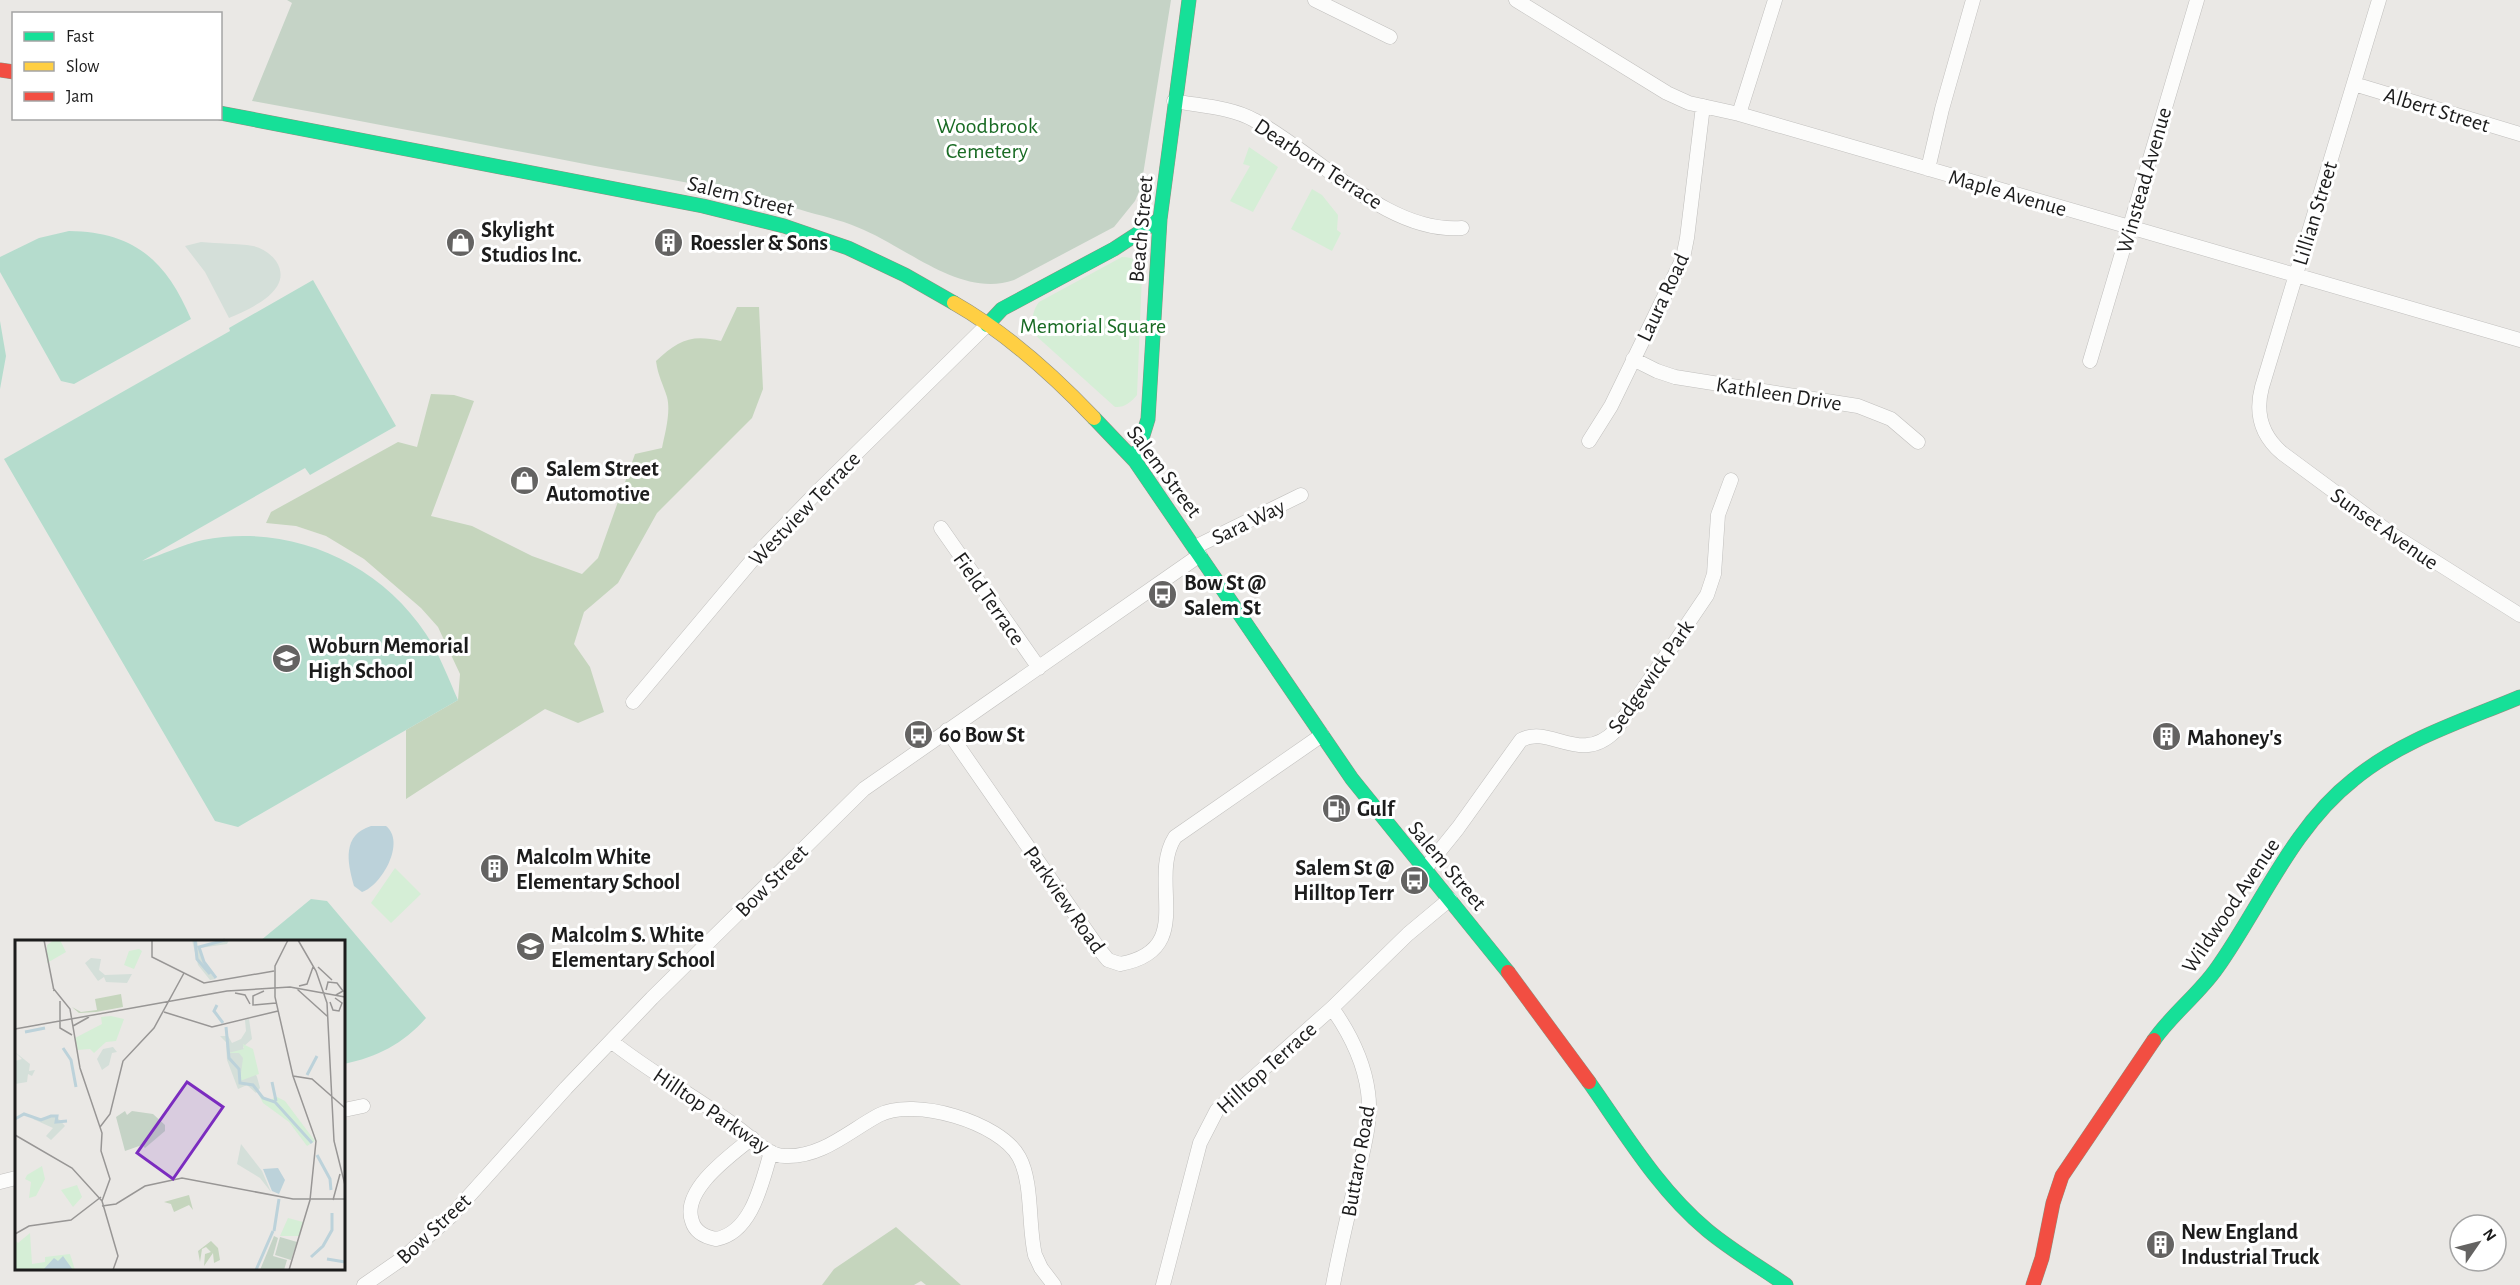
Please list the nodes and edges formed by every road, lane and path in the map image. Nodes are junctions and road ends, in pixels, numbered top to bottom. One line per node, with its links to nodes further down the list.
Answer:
1 (1189, 0): 10 (street, Beach Street)
2 (1315, 0): 8 (street)
3 (1516, 0): 11 (street, Maple Avenue)
4 (1774, 0): 13 (street)
5 (1973, 0): 15 (street)
6 (2197, 0): 17 (street, Winstead Avenue)
7 (2379, 0): 9 (street, Lillian Street)
8 (1390, 37)
9 (2354, 84): 14 (street, Albert Street); 19 (street, Lillian Street)
10 (1174, 101): 16 (street, Beach Street); 18 (street, Dearborn Terrace)
11 (1703, 106): 13 (street, Maple Avenue); 22 (street, Laura Road)
12 (222, 113): 20 (street, Salem Street)
13 (1739, 114): 15 (street, Maple Avenue)
14 (2520, 134)
15 (1928, 169): 17 (street, Maple Avenue)
16 (1160, 219): 20 (street); 27 (street, Beach Street)
17 (2129, 226): 19 (street, Maple Avenue); 23 (street, Winstead Avenue)
18 (1462, 228)
19 (2295, 276): 21 (street, Maple Avenue); 24 (street, Lillian Street)
20 (987, 325): 27 (street, Salem Street); 35 (street, Westview Terrace)
21 (2520, 340)
22 (1633, 359): 25 (street, Laura Road); 26 (street, Kathleen Drive)
23 (2090, 361)
24 (2262, 427): 32 (street, Sunset Avenue)
25 (1589, 441)
26 (1918, 442)
27 (1135, 461): 31 (street, Salem Street)
28 (1731, 480): 38 (street, Sedgewick Park)
29 (1301, 495): 31 (street, Sara Way)
30 (941, 528): 33 (street, Field Terrace)
31 (1197, 551): 33 (street, Bow Street); 37 (street, Salem Street)
32 (2520, 615)
33 (1039, 668): 36 (street, Bow Street)
34 (2520, 697): 53 (street, Wildwood Avenue)
35 (633, 702)
36 (947, 730): 37 (street, Parkview Road); 41 (street, Bow Street)
37 (1322, 735): 38 (street, Salem Street)
38 (1425, 869): 39 (street, Salem Street)
39 (1450, 899): 40 (street, Hilltop Terrace); 52 (street, Salem Street)
40 (1332, 1008): 50 (street, Hilltop Terrace); 51 (street, Buttaro Road)
41 (611, 1041): 44 (street, Hilltop Parkway); 48 (street, Bow Street)
42 (363, 1106): 43 (street)
43 (345, 1110)
44 (752, 1138): 45 (street, Hilltop Parkway); 45 (street)
45 (771, 1152): 49 (street, Hilltop Parkway)
46 (15, 1178): 47 (street)
47 (0, 1182)
48 (364, 1285)
49 (1054, 1285)
50 (1163, 1285)
51 (1333, 1285)
52 (1786, 1285)
53 (2033, 1285)

